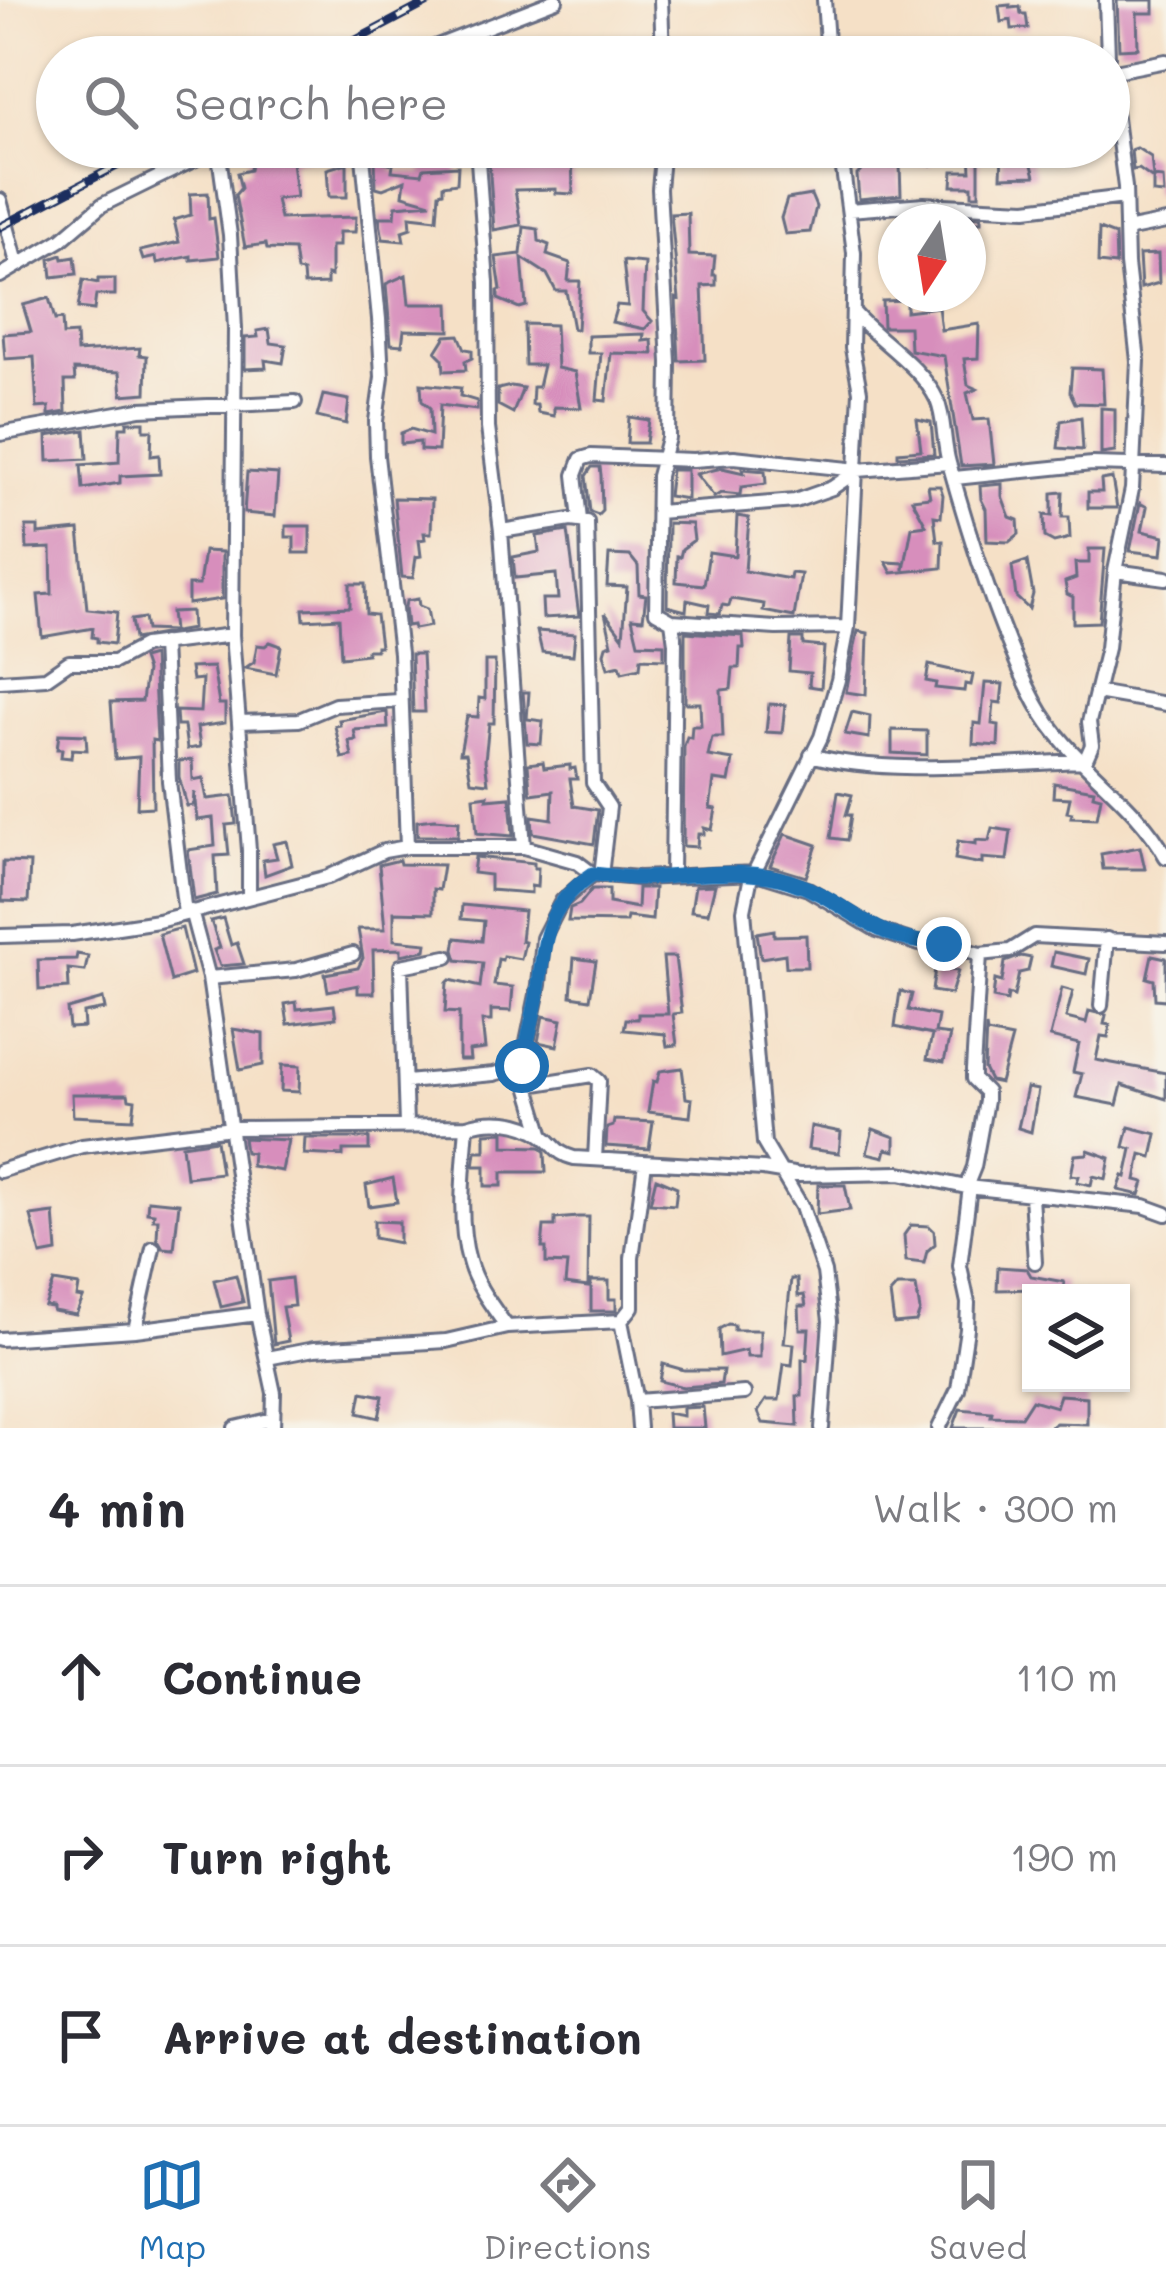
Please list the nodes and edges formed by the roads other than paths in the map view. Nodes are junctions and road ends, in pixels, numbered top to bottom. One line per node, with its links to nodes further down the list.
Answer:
1 (556, 0): 5 (street)
2 (661, 0): 6 (street)
3 (824, 0): 7 (street)
4 (1106, 0): 8 (street)
5 (464, 36)
6 (662, 36)
7 (827, 36)
8 (1107, 36)
9 (1166, 61): 10 (street)
10 (1130, 66)
11 (177, 168): 23 (street)
12 (222, 168): 27 (street)
13 (364, 168): 46 (street)
14 (479, 168): 37 (street)
15 (661, 168): 29 (street)
16 (843, 168): 20 (street)
17 (1120, 168): 18 (street)
18 (1125, 197): 20 (street); 22 (street)
19 (0, 200): 23 (street)
20 (849, 210): 25 (street)
21 (1166, 221): 22 (street)
22 (1126, 230): 31 (street)
23 (17, 263): 24 (street)
24 (0, 276)
25 (855, 314): 30 (street); 33 (street)
26 (296, 402): 27 (street)
27 (235, 408): 28 (street); 42 (street)
28 (0, 434)
29 (662, 459): 33 (street); 35 (street); 36 (street)
30 (949, 463): 33 (street); 34 (street)
31 (1132, 465): 32 (street); 34 (street); 38 (street)
32 (1166, 466)
33 (858, 470): 35 (street); 41 (street)
34 (955, 478): 50 (street)
35 (658, 512): 40 (street)
36 (580, 520): 37 (street); 55 (street)
37 (501, 531): 52 (street)
38 (1115, 571): 39 (street); 45 (street)
39 (1166, 578)
40 (672, 621): 41 (street); 56 (street)
41 (848, 627): 49 (street)
42 (232, 635): 43 (street); 48 (street)
43 (163, 643): 44 (street); 58 (street)
44 (0, 681)
45 (1096, 692): 47 (street); 50 (street)
46 (399, 701): 48 (street); 51 (street)
47 (1166, 704)
48 (239, 722): 57 (street)
49 (811, 755): 50 (street); 54 (street)
50 (1085, 761): 53 (street)
51 (407, 847): 52 (street); 57 (street)
52 (524, 847): 55 (street)
53 (1166, 857)
54 (756, 873): 56 (street); 63 (street); 77 (street)
55 (597, 874): 56 (street); 67 (street)
56 (672, 874)
57 (249, 897): 58 (street)
58 (188, 912): 59 (street); 65 (street)
59 (0, 937)
60 (1107, 940): 61 (street); 63 (street); 66 (street)
61 (1166, 943)
62 (353, 954): 65 (street)
63 (980, 954): 78 (street)
64 (447, 957): 68 (street)
65 (208, 978): 72 (street)
66 (1101, 1006)
67 (522, 1066): 68 (street); 69 (street)
68 (406, 1082): 70 (street)
69 (529, 1085): 73 (street); 74 (street)
70 (406, 1125): 71 (street); 72 (street)
71 (467, 1126): 73 (street); 85 (street)
72 (232, 1128): 76 (street); 83 (street)
73 (543, 1136): 74 (street)
74 (595, 1159): 75 (street)
75 (645, 1163): 77 (street); 84 (street)
76 (0, 1171)
77 (781, 1172): 78 (street); 94 (street)
78 (968, 1187): 79 (street); 95 (street)
79 (1031, 1195): 80 (street); 82 (street)
80 (1166, 1214)
81 (153, 1248): 86 (street)
82 (1035, 1262)
83 (257, 1314): 86 (street); 88 (street)
84 (621, 1321): 85 (street); 90 (street)
85 (508, 1327): 88 (street)
86 (135, 1330): 87 (street)
87 (0, 1339)
88 (267, 1358): 91 (street)
89 (744, 1393): 90 (street)
90 (637, 1401): 93 (street)
91 (273, 1424): 92 (street)
92 (235, 1428)
93 (639, 1428)
94 (822, 1428)
95 (938, 1428)

